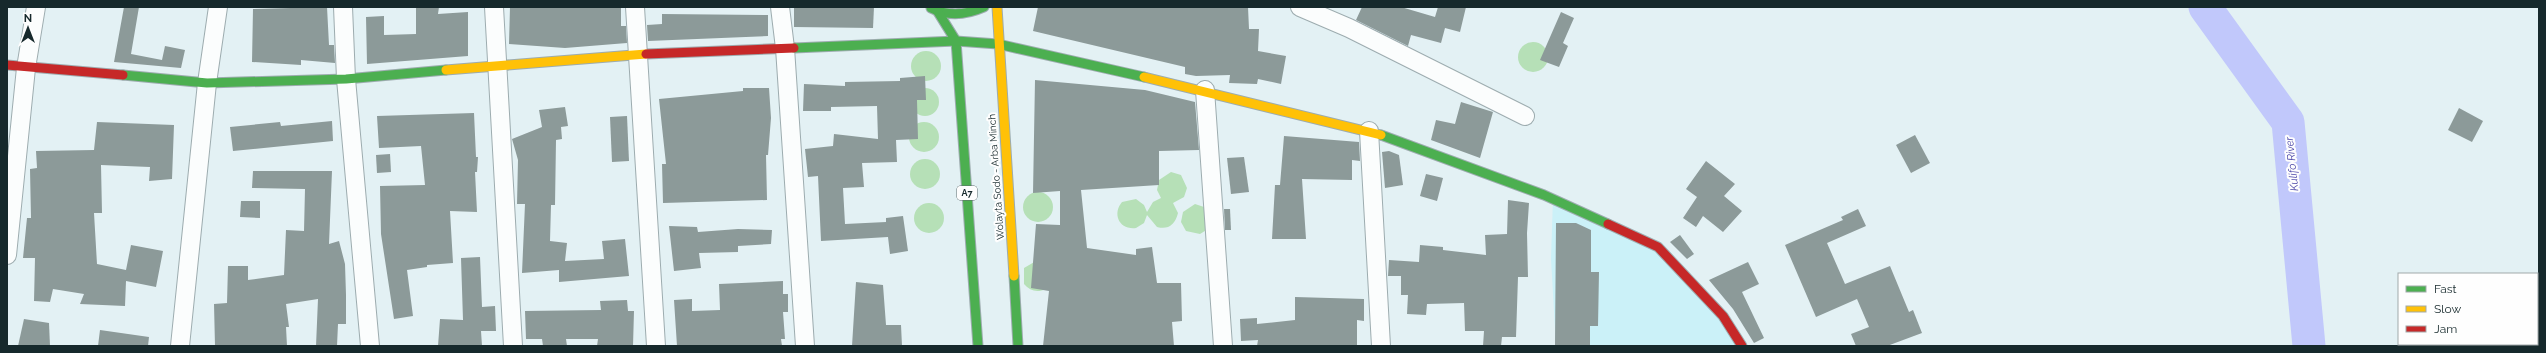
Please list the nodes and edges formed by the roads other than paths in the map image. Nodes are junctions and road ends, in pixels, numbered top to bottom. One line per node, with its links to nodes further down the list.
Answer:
1 (36, 7): 18 (street)
2 (218, 7): 20 (street)
3 (343, 7): 19 (street)
4 (494, 7): 17 (street)
5 (635, 7): 15 (street)
6 (780, 7): 14 (street)
7 (930, 7): 11 (main road, A7)
8 (984, 7): 11 (main road, A7)
9 (997, 7): 13 (main road, Wolayta Sodo - Arba Minch)
10 (1300, 7): 22 (street)
11 (938, 12): 12 (main road, A7)
12 (956, 41): 13 (main road); 14 (main road); 30 (main road, A7)
13 (998, 44): 21 (main road); 31 (main road, Wolayta Sodo - Arba Minch)
14 (786, 48): 15 (main road); 29 (street)
15 (640, 54): 17 (main road); 28 (street)
16 (7, 65): 18 (main road)
17 (497, 66): 19 (main road); 27 (street)
18 (26, 68): 20 (main road); 24 (street)
19 (346, 79): 20 (main road); 26 (street)
20 (207, 83): 25 (street)
21 (1205, 90): 23 (main road); 32 (street)
22 (1525, 116)
23 (1369, 131): 33 (street); 34 (main road)
24 (7, 254)
25 (180, 346)
26 (370, 346)
27 (513, 346)
28 (656, 346)
29 (805, 346)
30 (978, 346)
31 (1018, 346)
32 (1223, 346)
33 (1381, 346)
34 (1742, 346)

